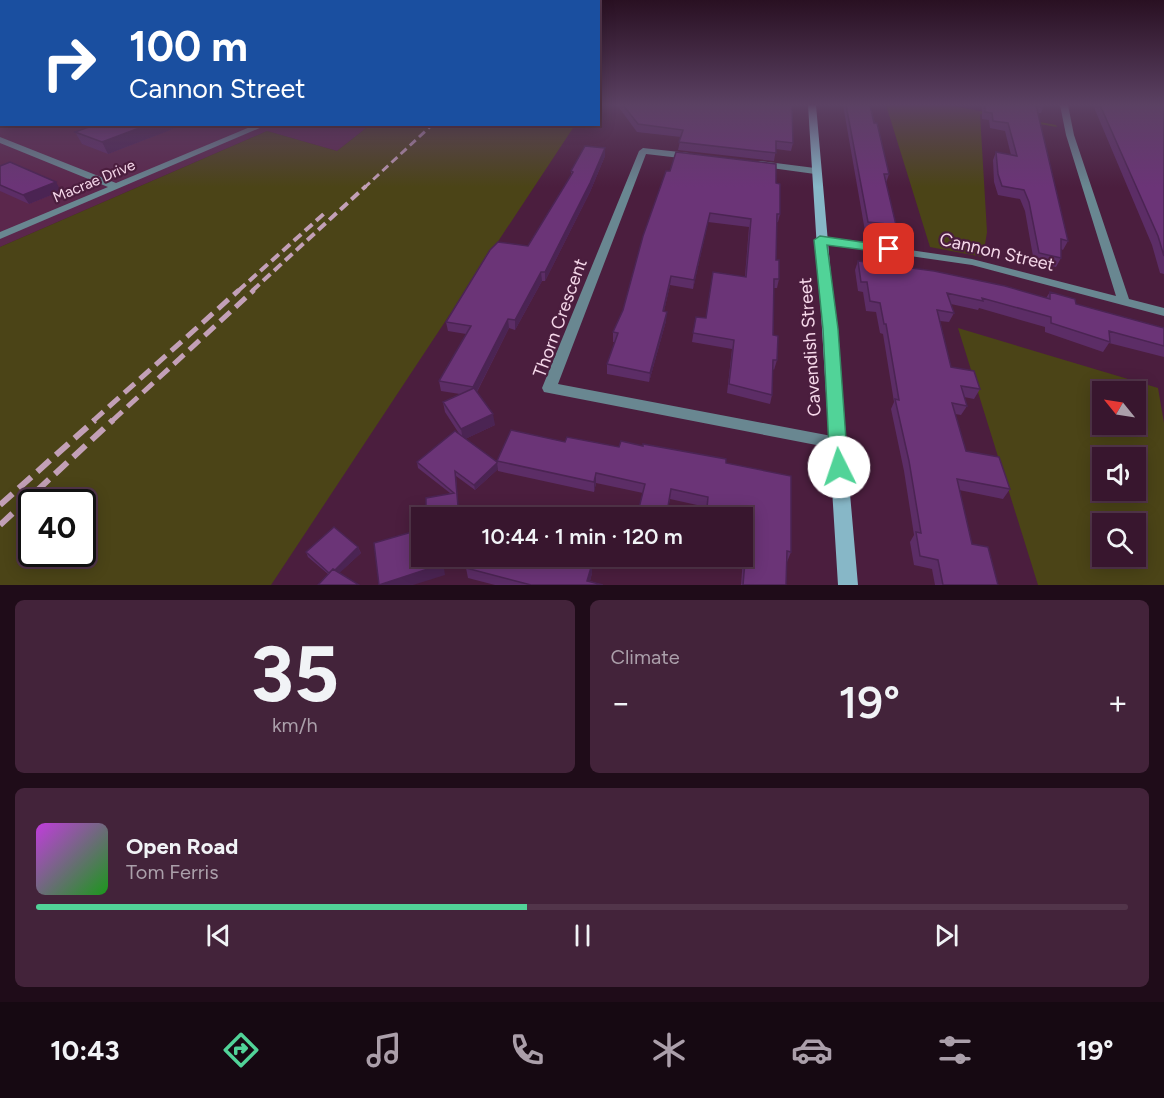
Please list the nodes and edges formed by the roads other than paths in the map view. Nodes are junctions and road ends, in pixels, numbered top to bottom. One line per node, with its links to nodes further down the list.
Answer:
1 (246, 132): 8 (street, Macrae Drive)
2 (813, 132): 7 (street, Cavendish Street)
3 (1069, 132): 11 (street)
4 (0, 140): 8 (street)
5 (700, 158): 13 (street, Thorn Crescent)
6 (746, 163): 7 (street)
7 (815, 171): 10 (street, Cavendish Street)
8 (117, 187): 9 (street, Macrae Drive)
9 (0, 236)
10 (820, 240): 11 (street, Cannon Street); 13 (street, Cavendish Street)
11 (1124, 302): 12 (street, Cannon Street)
12 (1164, 312)
13 (837, 443): 14 (street, Cavendish Street)
14 (849, 585)

